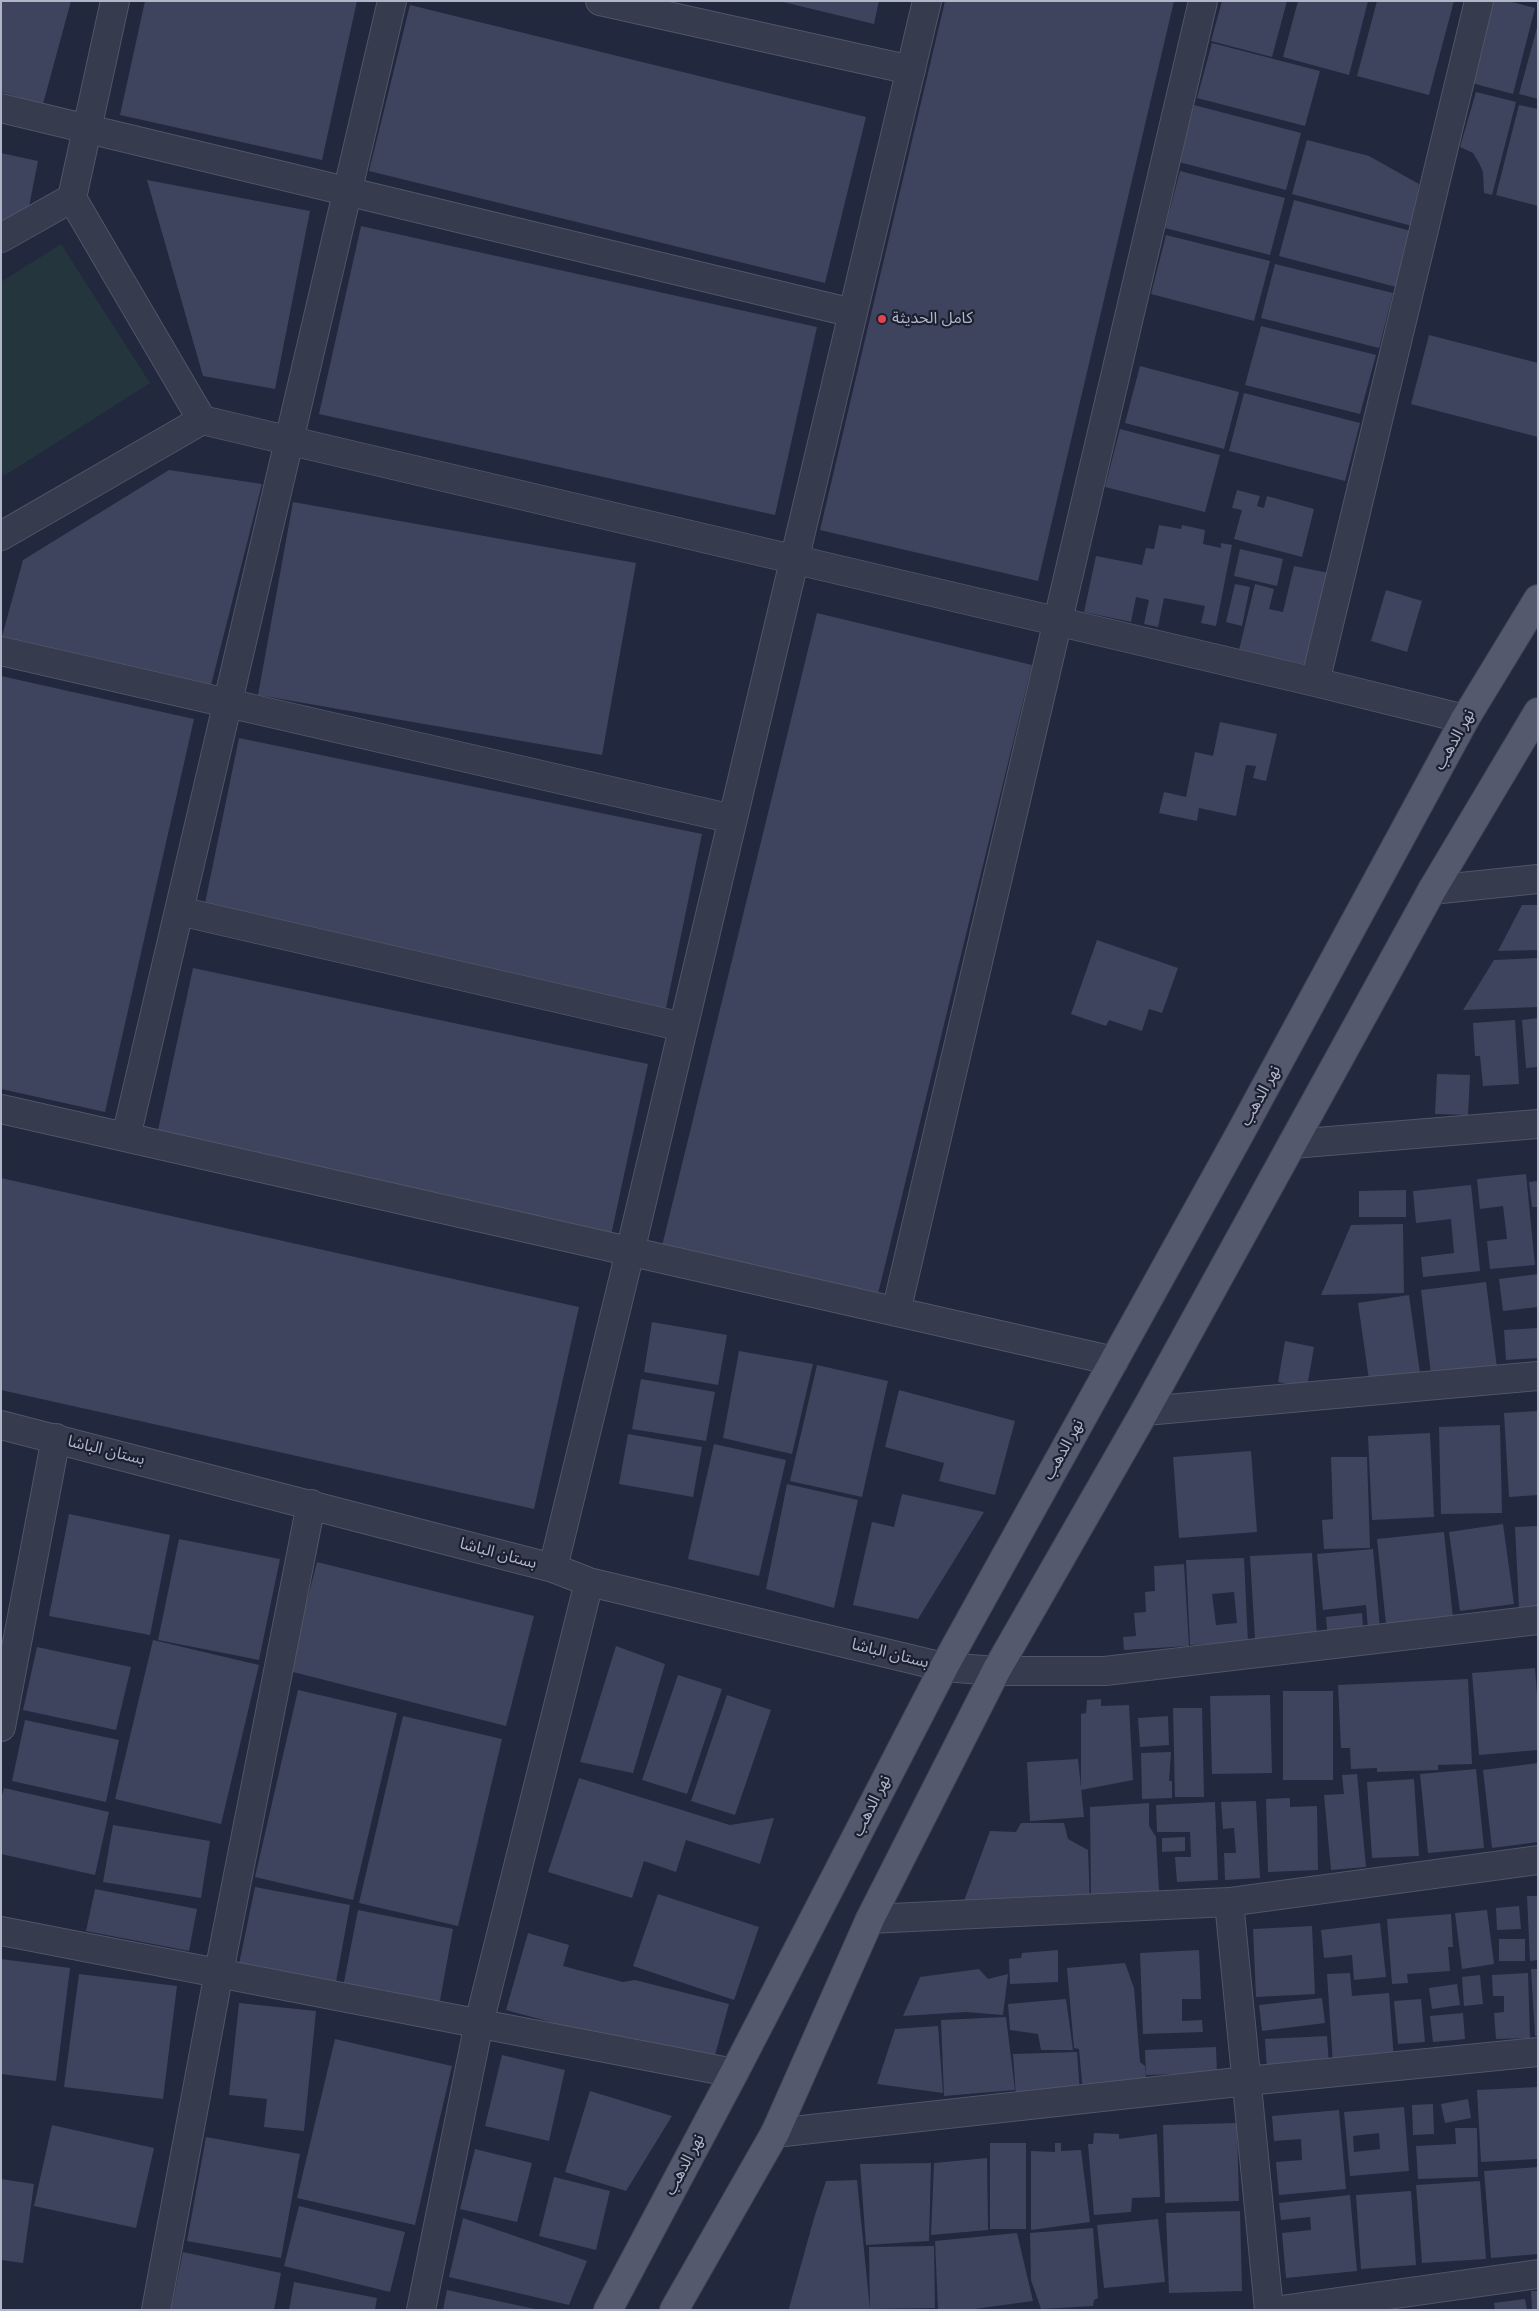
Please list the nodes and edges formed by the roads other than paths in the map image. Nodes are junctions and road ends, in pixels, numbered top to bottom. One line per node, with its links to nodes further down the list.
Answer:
1 (115, 1): 9 (street)
2 (392, 1): 10 (street)
3 (600, 1): 7 (street)
4 (927, 1): 7 (street)
5 (1203, 1): 19 (street)
6 (1479, 1): 21 (street)
7 (911, 70): 13 (street)
8 (1, 108): 9 (street)
9 (87, 129): 10 (street); 11 (street)
10 (347, 191): 13 (street); 15 (street)
11 (72, 198): 12 (street); 14 (street)
12 (1, 238)
13 (853, 313): 17 (street)
14 (202, 420): 15 (street); 16 (street)
15 (289, 441): 17 (street); 22 (street)
16 (1, 536)
17 (795, 560): 19 (street); 25 (street)
18 (1538, 600): 24 (main road, نهر الدهب)
19 (1058, 622): 21 (street); 35 (street)
20 (1, 651): 22 (street)
21 (1315, 682): 24 (street)
22 (228, 703): 25 (street); 28 (street)
23 (1538, 712): 27 (main road)
24 (1466, 719): 36 (main road, نهر الدهب)
25 (733, 819): 29 (street)
26 (1538, 879): 27 (street)
27 (1432, 890): 33 (main road)
28 (179, 911): 29 (street); 32 (street)
29 (683, 1027): 34 (street)
30 (1, 1109): 32 (street)
31 (1538, 1124): 33 (street)
32 (126, 1137): 34 (street)
33 (1292, 1144): 38 (main road)
34 (630, 1252): 35 (street); 42 (street)
35 (896, 1312): 36 (street)
36 (1114, 1361): 45 (main road, نهر الدهب)
37 (1538, 1376): 38 (street)
38 (1145, 1411): 46 (main road)
39 (1, 1424): 40 (street, بستان الباشا)
40 (56, 1438): 41 (street, بستان الباشا); 47 (street)
41 (312, 1504): 42 (street, بستان الباشا); 52 (street)
42 (552, 1568): 43 (street, بستان الباشا)
43 (589, 1582): 45 (street, بستان الباشا); 53 (street)
44 (1538, 1620): 46 (street, بستان الباشا)
45 (944, 1667): 46 (street, بستان الباشا); 55 (main road, نهر الدهب)
46 (996, 1671): 50 (main road)
47 (1, 1728)
48 (1538, 1860): 49 (street)
49 (1228, 1902): 50 (street); 56 (street)
50 (870, 1919): 57 (main road)
51 (1, 1930): 52 (street)
52 (219, 1972): 53 (street); 59 (street)
53 (479, 2023): 55 (street); 60 (street)
54 (1538, 2052): 56 (street)
55 (734, 2073): 61 (main road, نهر الدهب)
56 (1248, 2081): 57 (street); 63 (street)
57 (775, 2134): 62 (main road)
58 (1538, 2274): 64 (street)
59 (156, 2310)
60 (421, 2310)
61 (608, 2310)
62 (674, 2310)
63 (1268, 2310)
64 (1280, 2310)

